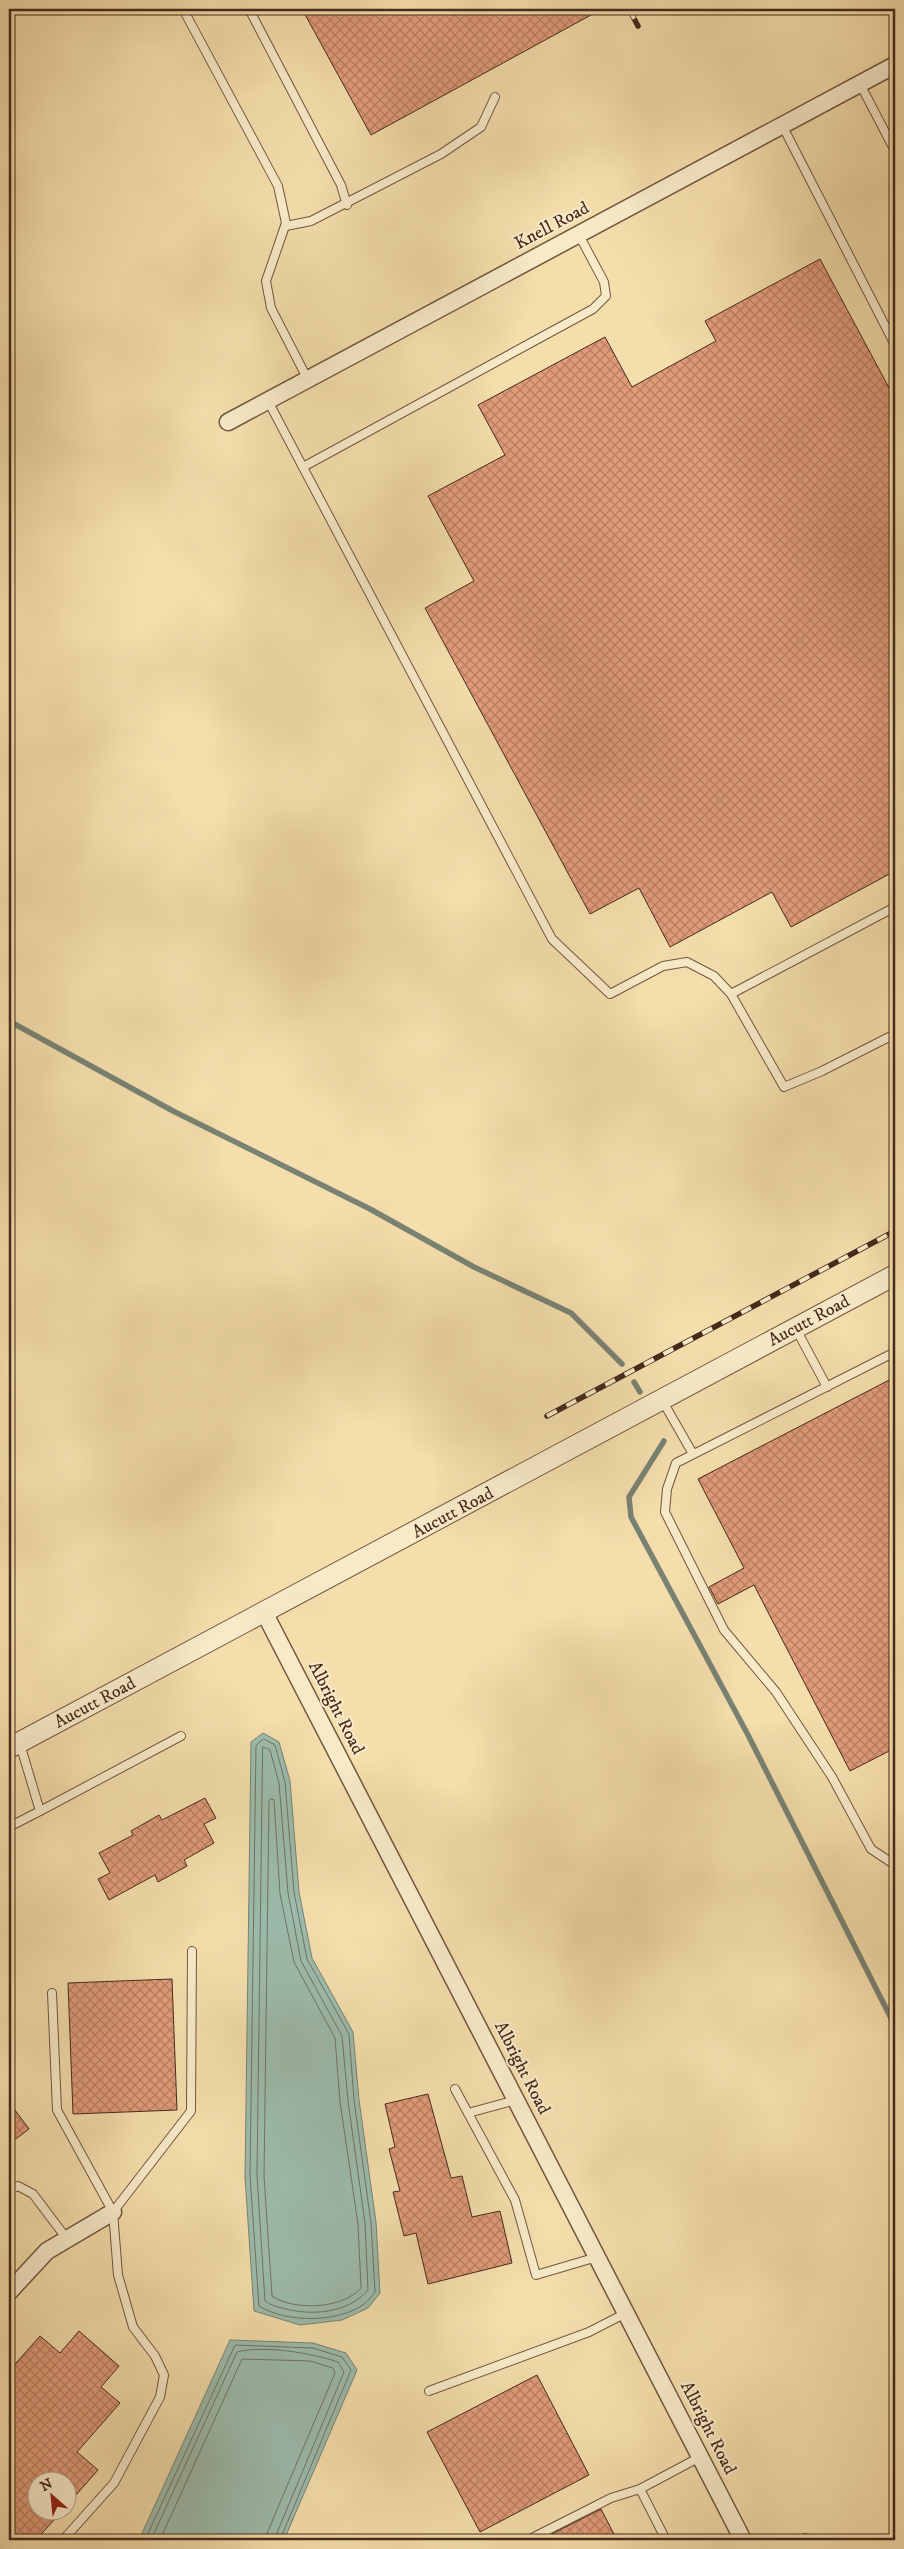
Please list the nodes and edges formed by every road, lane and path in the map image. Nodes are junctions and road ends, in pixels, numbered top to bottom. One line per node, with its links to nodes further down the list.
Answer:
1 (183, 9): 9 (lane)
2 (249, 9): 8 (lane)
3 (895, 65): 4 (street, Knell Road)
4 (860, 84): 6 (street, Knell Road); 7 (lane)
5 (495, 97): 8 (lane)
6 (782, 125): 10 (street, Knell Road); 11 (lane)
7 (895, 150)
8 (347, 205): 9 (lane)
9 (286, 226): 12 (lane)
10 (579, 234): 12 (street, Knell Road); 15 (lane)
11 (895, 345)
12 (308, 380): 13 (street, Knell Road)
13 (268, 401): 14 (street, Knell Road); 15 (lane)
14 (228, 422)
15 (303, 467): 17 (lane)
16 (895, 907): 17 (lane)
17 (731, 994): 18 (lane)
18 (895, 1034)
19 (895, 1275): 20 (street, Aucutt Road)
20 (796, 1329): 22 (lane); 23 (street, Aucutt Road)
21 (895, 1352): 22 (lane)
22 (827, 1387): 24 (lane)
23 (662, 1400): 24 (lane); 25 (street, Aucutt Road)
24 (693, 1454): 30 (lane)
25 (265, 1614): 27 (street, Aucutt Road); 34 (street, Albright Road)
26 (181, 1736): 28 (lane)
27 (14, 1745): 28 (lane)
28 (40, 1811): 29 (lane)
29 (9, 1828)
30 (895, 1865)
31 (192, 1951): 37 (lane)
32 (52, 1993): 37 (lane)
33 (455, 2089): 35 (lane)
34 (516, 2100): 35 (lane); 39 (street, Albright Road)
35 (468, 2113): 39 (lane)
36 (9, 2190): 38 (lane)
37 (113, 2212): 38 (street); 45 (lane)
38 (68, 2239): 40 (street)
39 (597, 2257): 41 (street, Albright Road)
40 (9, 2292)
41 (626, 2313): 42 (lane); 43 (street, Albright Road)
42 (429, 2391)
43 (700, 2457): 44 (lane); 48 (street, Albright Road)
44 (640, 2490): 46 (lane); 47 (lane)
45 (64, 2540)
46 (528, 2540)
47 (666, 2540)
48 (743, 2540)

